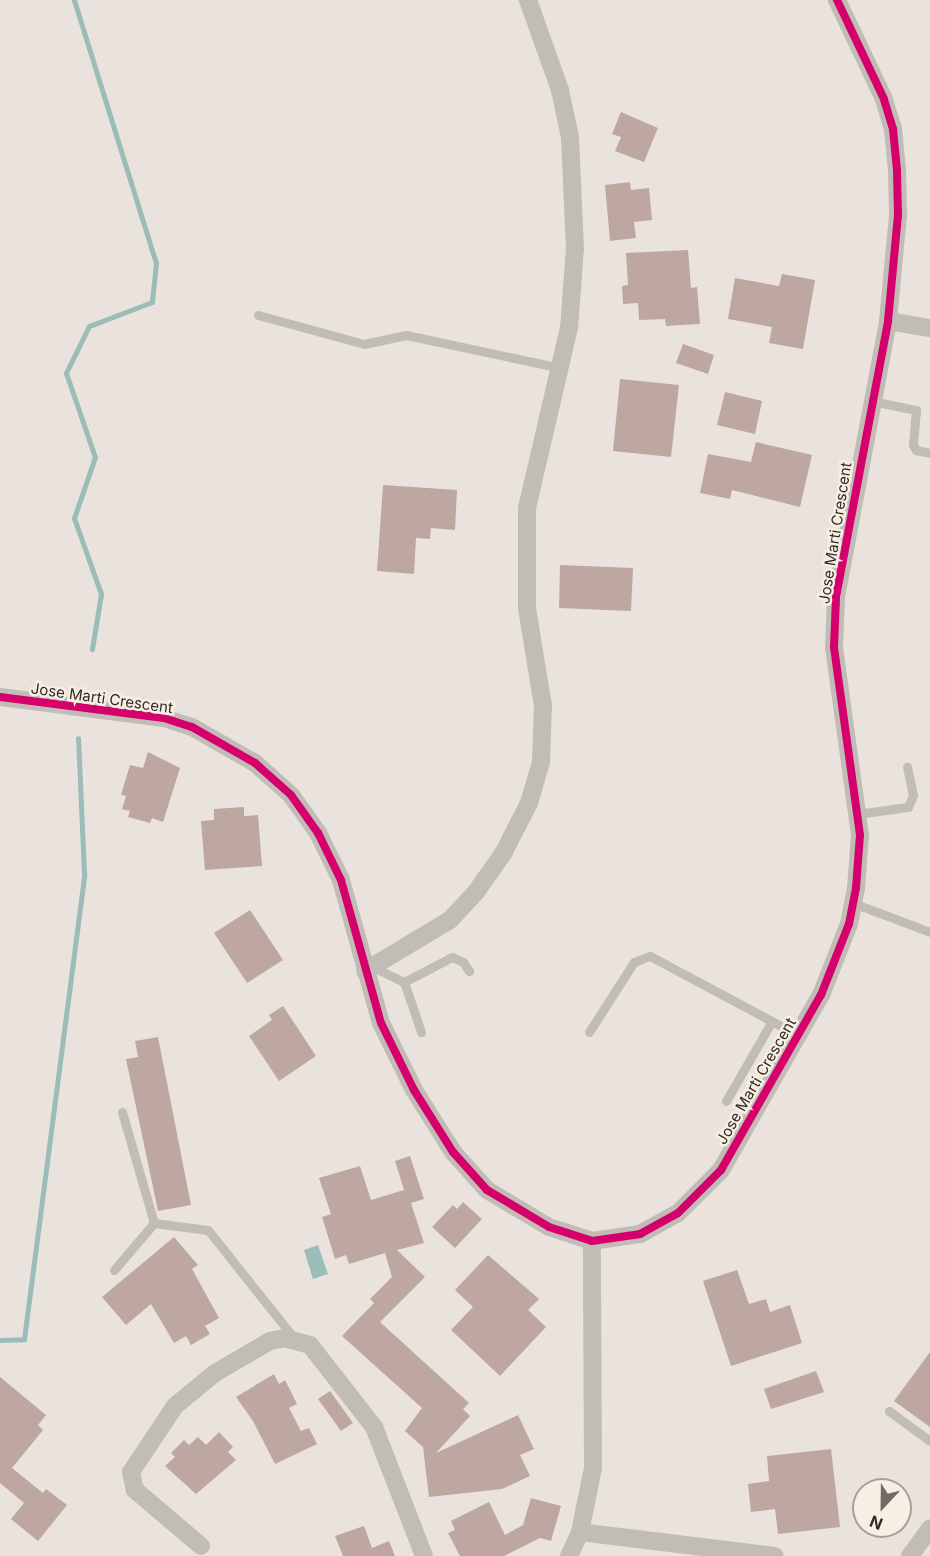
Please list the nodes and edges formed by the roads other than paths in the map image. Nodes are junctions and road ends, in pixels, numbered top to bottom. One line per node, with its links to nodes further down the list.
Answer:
1 (528, 0): 6 (street)
2 (837, 0): 4 (street, Jose Marti Crescent)
3 (258, 315): 6 (lane)
4 (888, 321): 5 (street); 7 (street, Jose Marti Crescent)
5 (930, 328)
6 (561, 368): 14 (street)
7 (872, 401): 8 (lane); 11 (street, Jose Marti Crescent)
8 (930, 453)
9 (0, 697): 14 (street, Jose Marti Crescent)
10 (907, 766): 11 (lane)
11 (857, 814): 12 (street, Jose Marti Crescent)
12 (853, 903): 13 (lane); 20 (street, Jose Marti Crescent)
13 (930, 932)
14 (369, 969): 16 (lane); 24 (street, Jose Marti Crescent)
15 (469, 971): 16 (lane)
16 (404, 982): 18 (lane)
17 (772, 1021): 19 (lane); 20 (lane); 21 (lane)
18 (421, 1032)
19 (589, 1032)
20 (798, 1035): 24 (street, Jose Marti Crescent)
21 (726, 1101)
22 (122, 1112): 23 (lane)
23 (154, 1222): 25 (lane); 26 (lane)
24 (592, 1241): 30 (street)
25 (114, 1270)
26 (295, 1340): 31 (street); 32 (street)
27 (889, 1411): 28 (lane)
28 (930, 1441)
29 (930, 1528): 35 (street)
30 (580, 1532): 33 (street); 34 (street)
31 (201, 1546)
32 (424, 1556)
33 (569, 1556)
34 (775, 1556)
35 (910, 1556)

